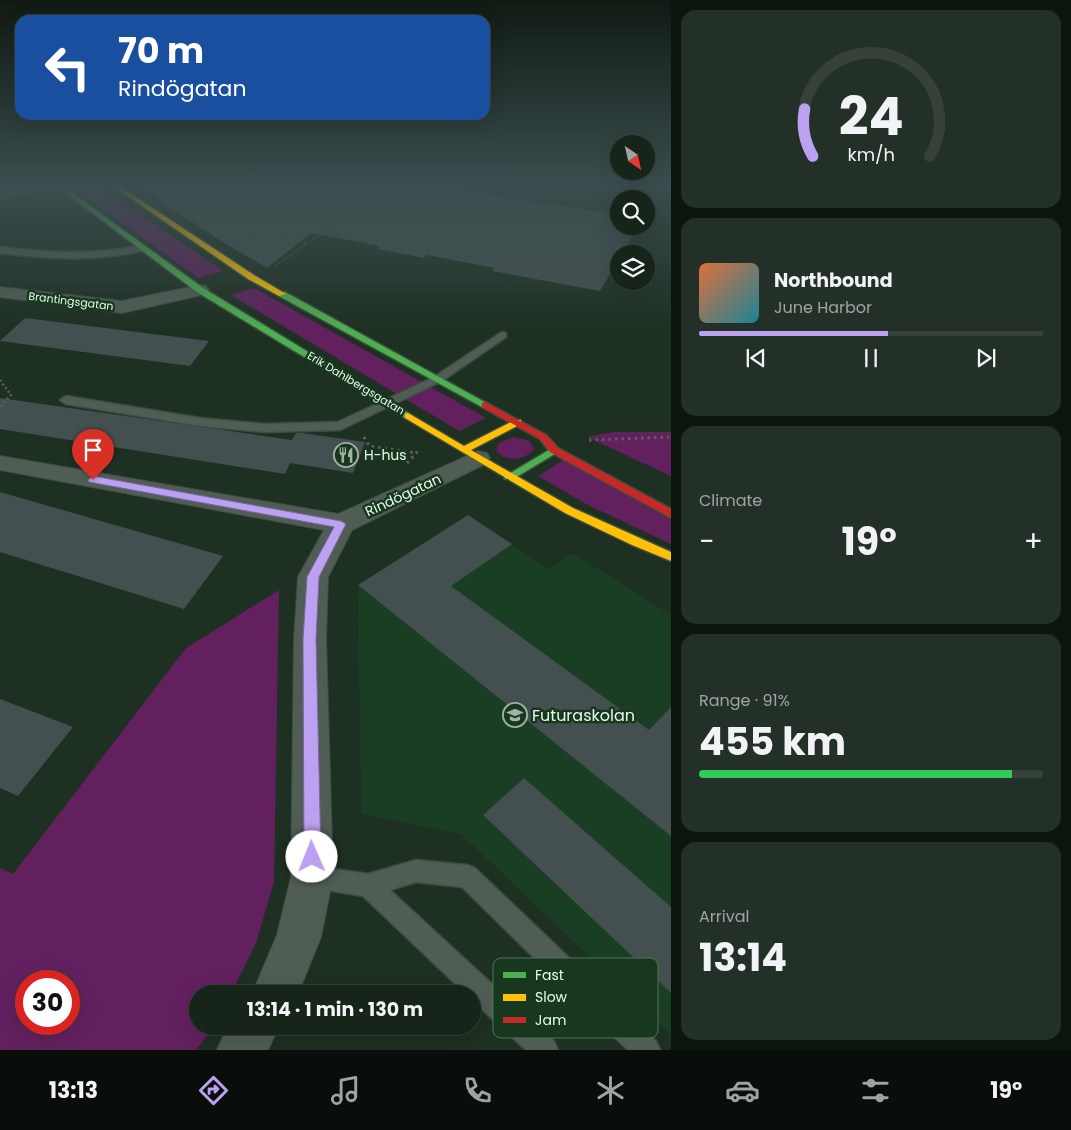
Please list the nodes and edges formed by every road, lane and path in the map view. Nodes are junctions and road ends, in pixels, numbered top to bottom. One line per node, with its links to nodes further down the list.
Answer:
1 (123, 233): 6 (street, Erik Dahlbergsgatan)
2 (186, 233): 8 (street)
3 (320, 233): 5 (path)
4 (238, 243): 5 (path)
5 (305, 243): 8 (path)
6 (143, 248): 7 (lane); 11 (street, Erik Dahlbergsgatan)
7 (0, 250)
8 (251, 276): 9 (street); 14 (street)
9 (235, 281)
10 (218, 285): 11 (street)
11 (200, 290): 12 (street, Brantingsgatan); 17 (street, Erik Dahlbergsgatan)
12 (0, 292)
13 (502, 334): 14 (lane)
14 (438, 379): 17 (lane); 20 (street)
15 (0, 380): 18 (path)
16 (66, 400): 19 (lane)
17 (390, 403): 19 (lane); 25 (street, Erik Dahlbergsgatan)
18 (0, 407)
19 (353, 420): 24 (path)
20 (518, 422): 23 (street); 25 (street)
21 (671, 437): 23 (path)
22 (420, 446): 24 (path)
23 (554, 450): 28 (street); 29 (street)
24 (417, 454): 27 (path)
25 (472, 454): 28 (street, Erik Dahlbergsgatan); 30 (street, Rindögatan)
26 (0, 463): 30 (street)
27 (405, 464)
28 (509, 477): 31 (street, Erik Dahlbergsgatan)
29 (671, 514)
30 (341, 524): 32 (street)
31 (671, 557)
32 (312, 877): 33 (lane); 35 (street)
33 (368, 885): 34 (lane); 36 (lane)
34 (552, 958)
35 (279, 985)
36 (493, 1002)
37 (250, 1035): 40 (street)
38 (532, 1038): 41 (lane)
39 (635, 1038): 42 (lane)
40 (241, 1050)
41 (545, 1050)
42 (647, 1050)

